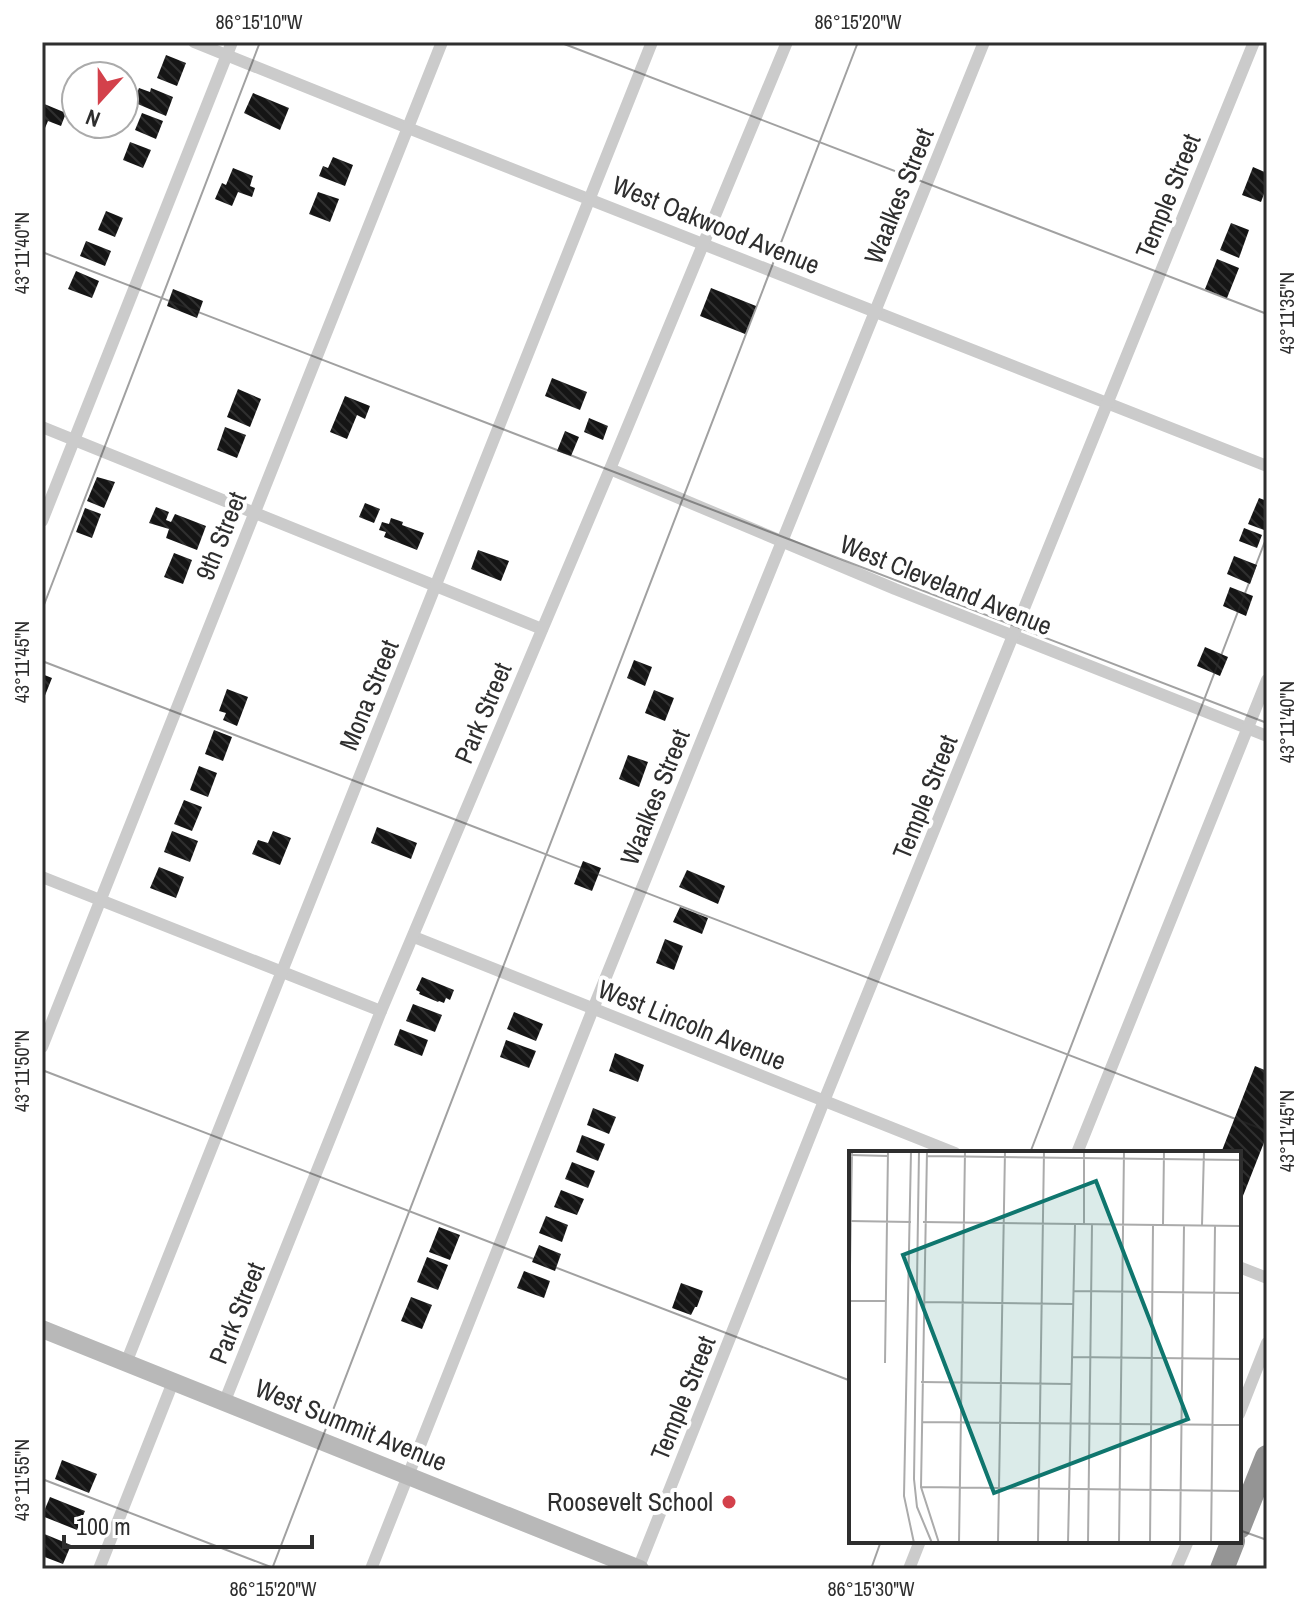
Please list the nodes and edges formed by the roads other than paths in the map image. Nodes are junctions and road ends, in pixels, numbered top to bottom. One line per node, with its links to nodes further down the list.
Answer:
1 (194, 42): 8 (street, West Oakwood Avenue)
2 (232, 42): 8 (street)
3 (442, 42): 9 (street, 9th Street)
4 (652, 42): 10 (street, Mona Street)
5 (787, 42): 11 (street, Park Street)
6 (984, 42): 12 (street, Waalkes Street)
7 (1254, 42): 13 (street, Temple Street)
8 (227, 55): 9 (street, West Oakwood Avenue); 15 (street)
9 (408, 128): 10 (street, West Oakwood Avenue); 18 (street, 9th Street)
10 (591, 199): 11 (street, West Oakwood Avenue); 21 (street, Mona Street)
11 (702, 243): 12 (street, West Oakwood Avenue); 17 (street, Park Street)
12 (876, 313): 13 (street, West Oakwood Avenue); 20 (street, Waalkes Street)
13 (1109, 404): 16 (street, West Oakwood Avenue); 23 (street, Temple Street)
14 (42, 427): 15 (street)
15 (74, 440): 18 (street); 19 (street)
16 (1267, 466)
17 (610, 469): 20 (street, West Cleveland Avenue); 22 (street, Park Street)
18 (254, 512): 21 (street); 28 (street, 9th Street)
19 (42, 521)
20 (781, 542): 23 (street, West Cleveland Avenue); 31 (street, Waalkes Street)
21 (437, 585): 22 (street); 30 (street, Mona Street)
22 (542, 629): 29 (street, Park Street)
23 (1014, 636): 25 (street, West Cleveland Avenue); 34 (street, Temple Street)
24 (1267, 680): 25 (street)
25 (1247, 729): 26 (street, West Cleveland Avenue); 36 (street)
26 (1267, 736)
27 (42, 877): 28 (street)
28 (101, 900): 30 (street); 33 (street, 9th Street)
29 (414, 937): 31 (street, West Lincoln Avenue); 32 (street, Park Street)
30 (283, 972): 32 (street); 41 (street, Mona Street)
31 (593, 1009): 34 (street, West Lincoln Avenue); 46 (street, Waalkes Street)
32 (381, 1011): 43 (street, Park Street)
33 (42, 1047)
34 (824, 1101): 35 (street, West Lincoln Avenue); 53 (street, Temple Street)
35 (950, 1151)
36 (1078, 1151)
37 (1241, 1268): 38 (street)
38 (1267, 1278)
39 (42, 1329): 41 (street, West Summit Avenue)
40 (1267, 1343): 44 (street)
41 (126, 1363): 42 (street, West Summit Avenue)
42 (173, 1382): 43 (street, West Summit Avenue); 51 (street, Park Street)
43 (224, 1403): 46 (street, West Summit Avenue)
44 (1241, 1409)
45 (1267, 1457): 47 (highway)
46 (408, 1475): 52 (street, Waalkes Street); 53 (street, West Summit Avenue)
47 (1241, 1522)
48 (919, 1543): 54 (street)
49 (1187, 1543): 55 (street)
50 (1233, 1543): 56 (highway)
51 (99, 1569)
52 (371, 1569)
53 (639, 1569)
54 (909, 1569)
55 (1176, 1569)
56 (1225, 1569)

